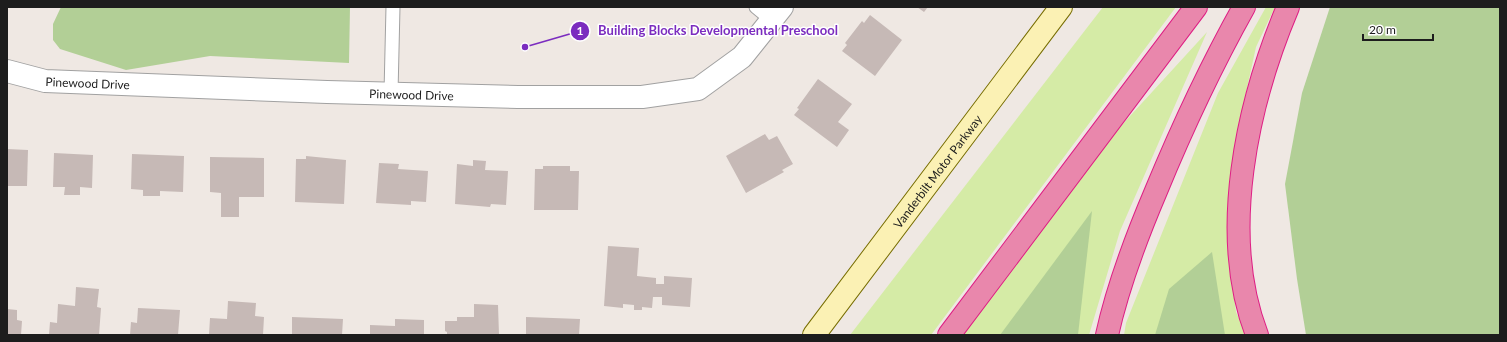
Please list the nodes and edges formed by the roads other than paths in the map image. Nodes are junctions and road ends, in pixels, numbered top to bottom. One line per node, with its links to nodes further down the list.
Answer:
1 (393, 7): 8 (lane)
2 (1061, 7): 9 (main road, Vanderbilt Motor Parkway)
3 (1196, 7): 10 (highway)
4 (1244, 7): 11 (highway)
5 (1288, 7): 12 (highway)
6 (770, 11): 8 (street, Pinewood Drive)
7 (7, 71): 8 (street, Pinewood Drive)
8 (391, 93)
9 (814, 335)
10 (949, 335)
11 (1107, 335)
12 (1257, 335)

